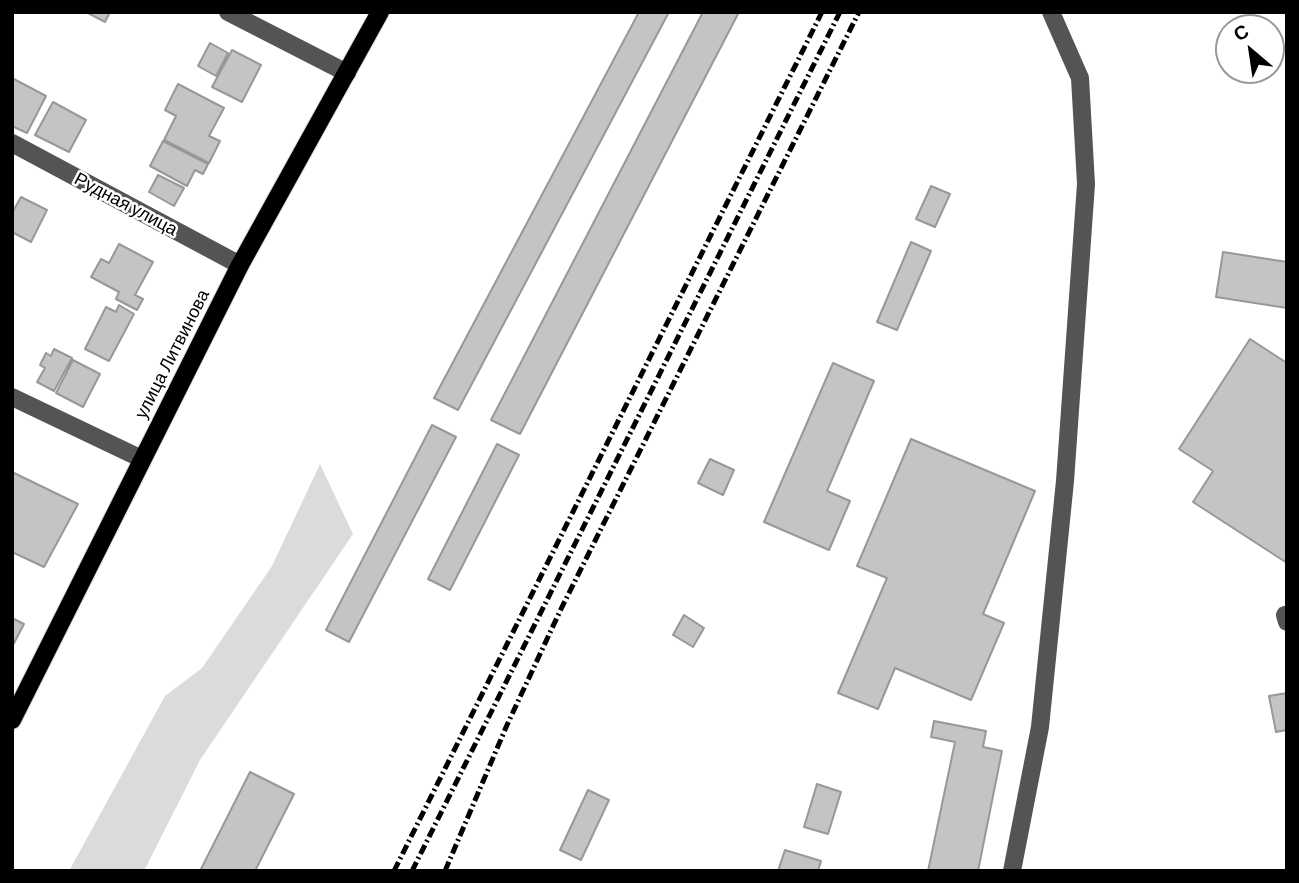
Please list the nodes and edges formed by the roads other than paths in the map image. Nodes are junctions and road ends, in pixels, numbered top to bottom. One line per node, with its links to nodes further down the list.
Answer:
1 (228, 12): 4 (street)
2 (380, 12): 4 (main road, улица Литвинова)
3 (1051, 12): 10 (street)
4 (347, 73): 6 (main road, улица Литвинова)
5 (12, 143): 6 (street, Рудная улица)
6 (240, 265): 8 (main road, улица Литвинова)
7 (12, 397): 8 (street)
8 (142, 459): 9 (main road, улица Литвинова)
9 (12, 720)
10 (1013, 871)

